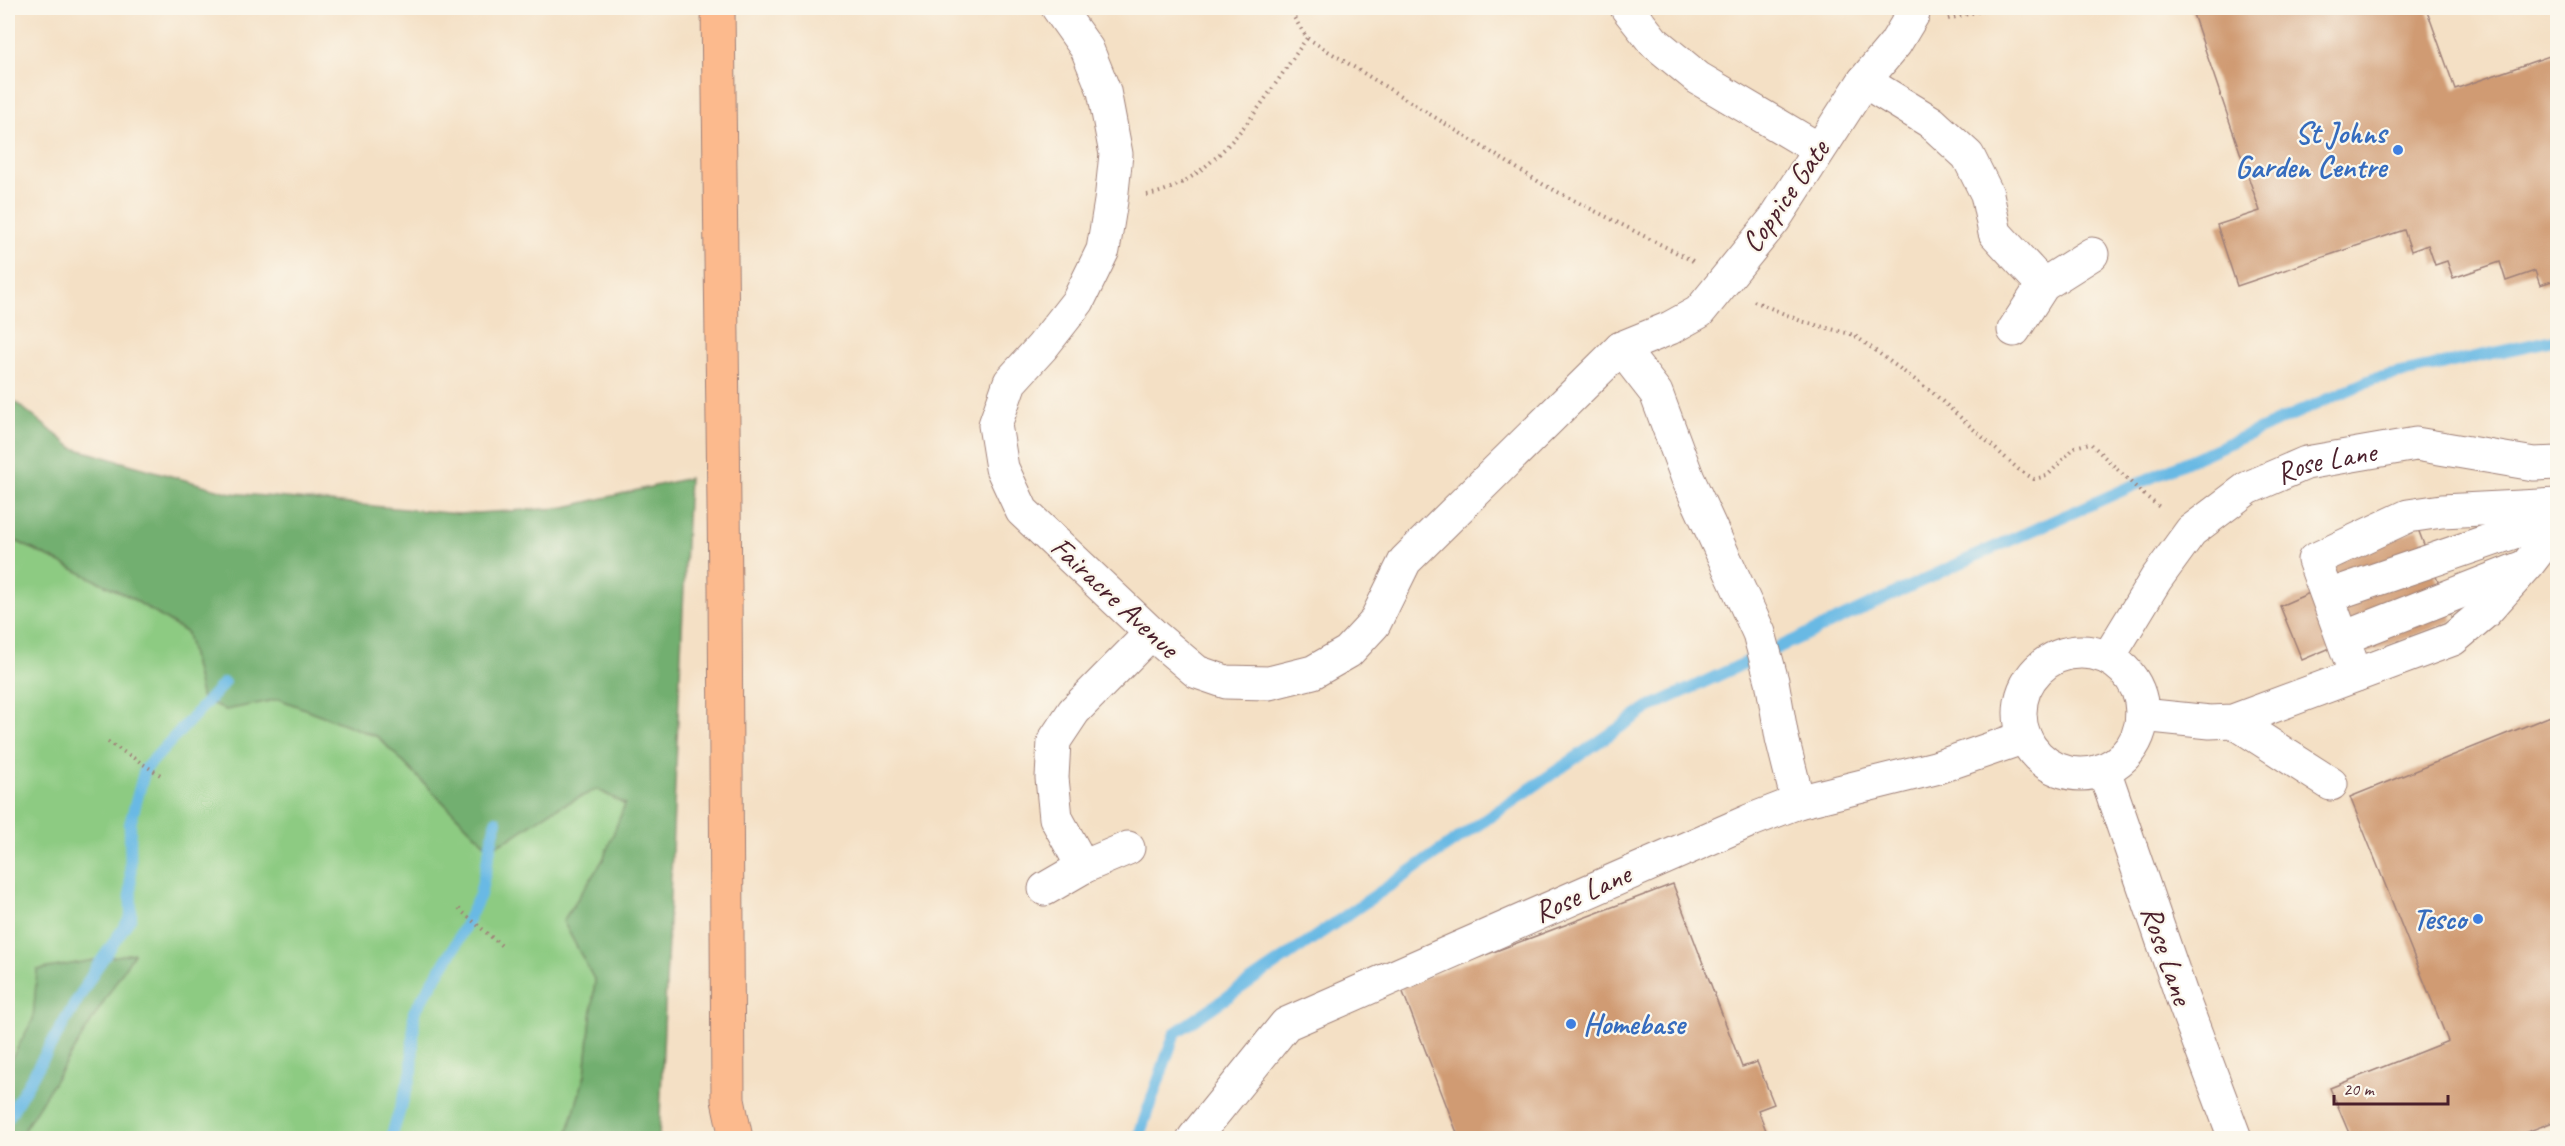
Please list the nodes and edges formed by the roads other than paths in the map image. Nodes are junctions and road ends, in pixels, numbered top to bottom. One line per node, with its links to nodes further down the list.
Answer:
1 (718, 8): 30 (highway)
2 (1058, 8): 17 (street, Fairacre Avenue)
3 (1627, 8): 6 (street)
4 (1913, 11): 5 (street, Coppice Gate)
5 (1864, 81): 6 (street, Coppice Gate); 8 (street)
6 (1818, 149): 10 (street, Coppice Gate)
7 (2092, 254): 8 (street)
8 (2043, 285): 9 (street)
9 (2014, 330)
10 (1621, 348): 17 (street, Fairacre Avenue); 26 (street)
11 (2558, 463): 19 (street, Rose Lane)
12 (2558, 504): 16 (street)
13 (2558, 517): 16 (street)
14 (2558, 525): 15 (street)
15 (2522, 568): 18 (street); 20 (street)
16 (2328, 596): 18 (street)
17 (1151, 633): 28 (street)
18 (2343, 638): 20 (street)
19 (2108, 658): 21 (street); 23 (street)
20 (2356, 675): 22 (street)
21 (2142, 715): 22 (street); 24 (street)
22 (2233, 721): 25 (street)
23 (2025, 737): 24 (street); 26 (street, Rose Lane)
24 (2104, 770): 34 (street, Rose Lane)
25 (2331, 784)
26 (1798, 802): 33 (street, Rose Lane)
27 (1128, 848): 28 (street)
28 (1083, 867): 29 (street)
29 (1045, 889)
30 (728, 1100): 31 (highway); 32 (highway)
31 (718, 1138)
32 (736, 1138)
33 (1194, 1138)
34 (2235, 1138)

